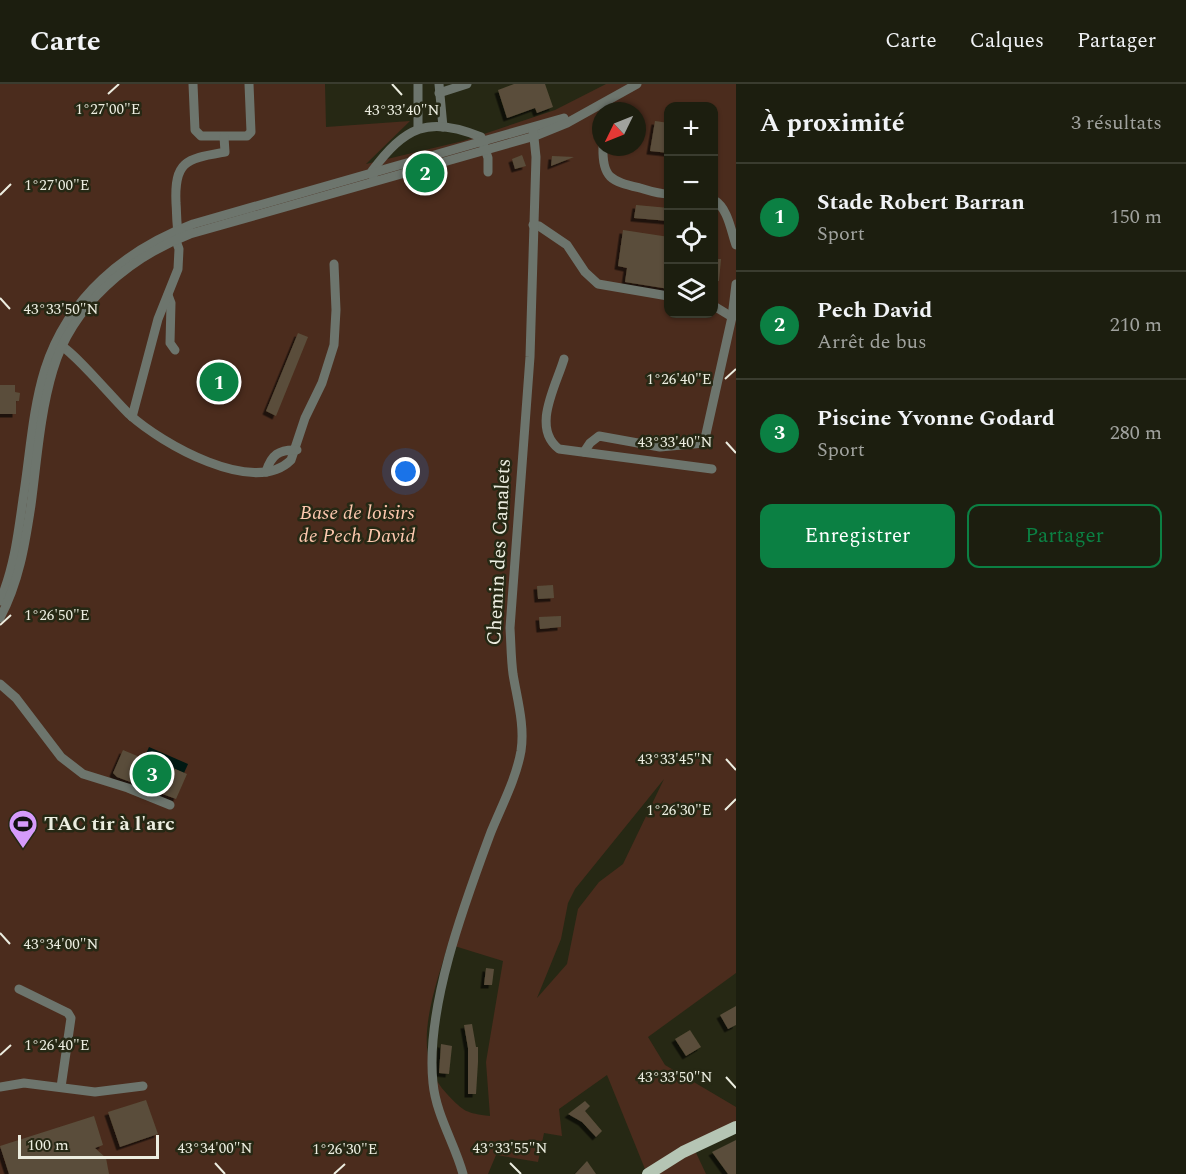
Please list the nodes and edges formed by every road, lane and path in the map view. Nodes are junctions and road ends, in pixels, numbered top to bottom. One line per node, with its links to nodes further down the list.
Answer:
1 (193, 84): 12 (street)
2 (249, 84): 12 (street)
3 (418, 84): 9 (street)
4 (467, 84): 6 (street)
5 (638, 84): 7 (street)
6 (439, 88): 10 (street)
7 (611, 102)
8 (592, 110): 11 (street)
9 (418, 127): 10 (street); 16 (street)
10 (443, 127): 13 (street)
11 (534, 132): 13 (street); 19 (street, Chemin des Canalets)
12 (224, 136): 20 (street)
13 (484, 146): 15 (street); 16 (street)
14 (603, 156): 17 (street)
15 (488, 172)
16 (373, 177): 20 (street)
17 (664, 194)
18 (718, 202): 21 (street)
19 (533, 225): 25 (street); 45 (street, Chemin des Canalets)
20 (176, 235): 24 (street); 28 (street)
21 (736, 245)
22 (334, 264): 32 (street)
23 (736, 284): 27 (street)
24 (168, 295): 29 (street); 31 (street)
25 (664, 295)
26 (718, 308): 27 (street)
27 (732, 317): 33 (street)
28 (59, 344): 31 (street); 36 (street); 37 (street)
29 (176, 350)
30 (564, 358): 33 (street)
31 (132, 417): 35 (street)
32 (297, 450): 35 (street); 35 (street)
33 (584, 452): 34 (street)
34 (712, 469)
35 (266, 472)
36 (0, 601)
37 (0, 618)
38 (0, 684): 39 (street)
39 (170, 805)
40 (20, 989): 43 (street)
41 (143, 1086): 43 (street)
42 (0, 1087): 43 (street)
43 (61, 1087)
44 (736, 1127): 46 (main road)
45 (463, 1174)
46 (648, 1174)

